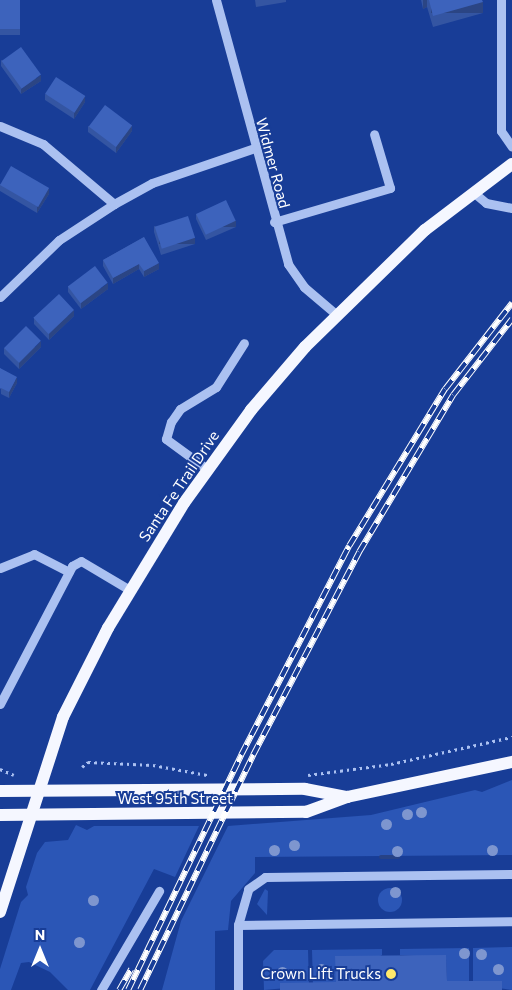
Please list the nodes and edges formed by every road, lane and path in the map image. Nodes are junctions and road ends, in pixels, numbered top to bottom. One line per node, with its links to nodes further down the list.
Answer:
1 (216, 0): 6 (street, Widmer Road)
2 (500, 0): 5 (street)
3 (0, 126): 9 (street)
4 (374, 134): 11 (street)
5 (512, 147)
6 (254, 148): 9 (street); 11 (street, Widmer Road)
7 (512, 164): 8 (main road, Santa Fe Trail Drive)
8 (473, 192): 10 (street); 13 (main road, Santa Fe Trail Drive)
9 (114, 204): 12 (street)
10 (512, 208)
11 (274, 222): 13 (street, Widmer Road)
12 (0, 297)
13 (337, 315): 15 (main road, Santa Fe Trail Drive)
14 (244, 343): 15 (street)
15 (207, 469): 18 (main road, Santa Fe Trail Drive)
16 (0, 568): 17 (street)
17 (69, 572): 18 (street); 19 (street)
18 (130, 590): 27 (main road, Santa Fe Trail Drive)
19 (0, 704)
20 (512, 737): 26 (path)
21 (512, 762): 29 (main road, West 95th Street)
22 (82, 767): 25 (path)
23 (0, 769): 24 (path)
24 (14, 774)
25 (216, 776)
26 (298, 776)
27 (40, 790): 28 (main road, West 95th Street); 29 (main road, West 95th Street); 31 (main road, Santa Fe Trail Drive)
28 (0, 791)
29 (347, 797): 31 (main road, West 95th Street)
30 (0, 815): 31 (main road, West 95th Street)
31 (32, 815): 34 (main road, Santa Fe Trail Drive)
32 (512, 874): 36 (street)
33 (159, 891): 37 (street)
34 (0, 912)
35 (512, 921): 36 (street)
36 (238, 925): 38 (street)
37 (101, 990)
38 (238, 990)

